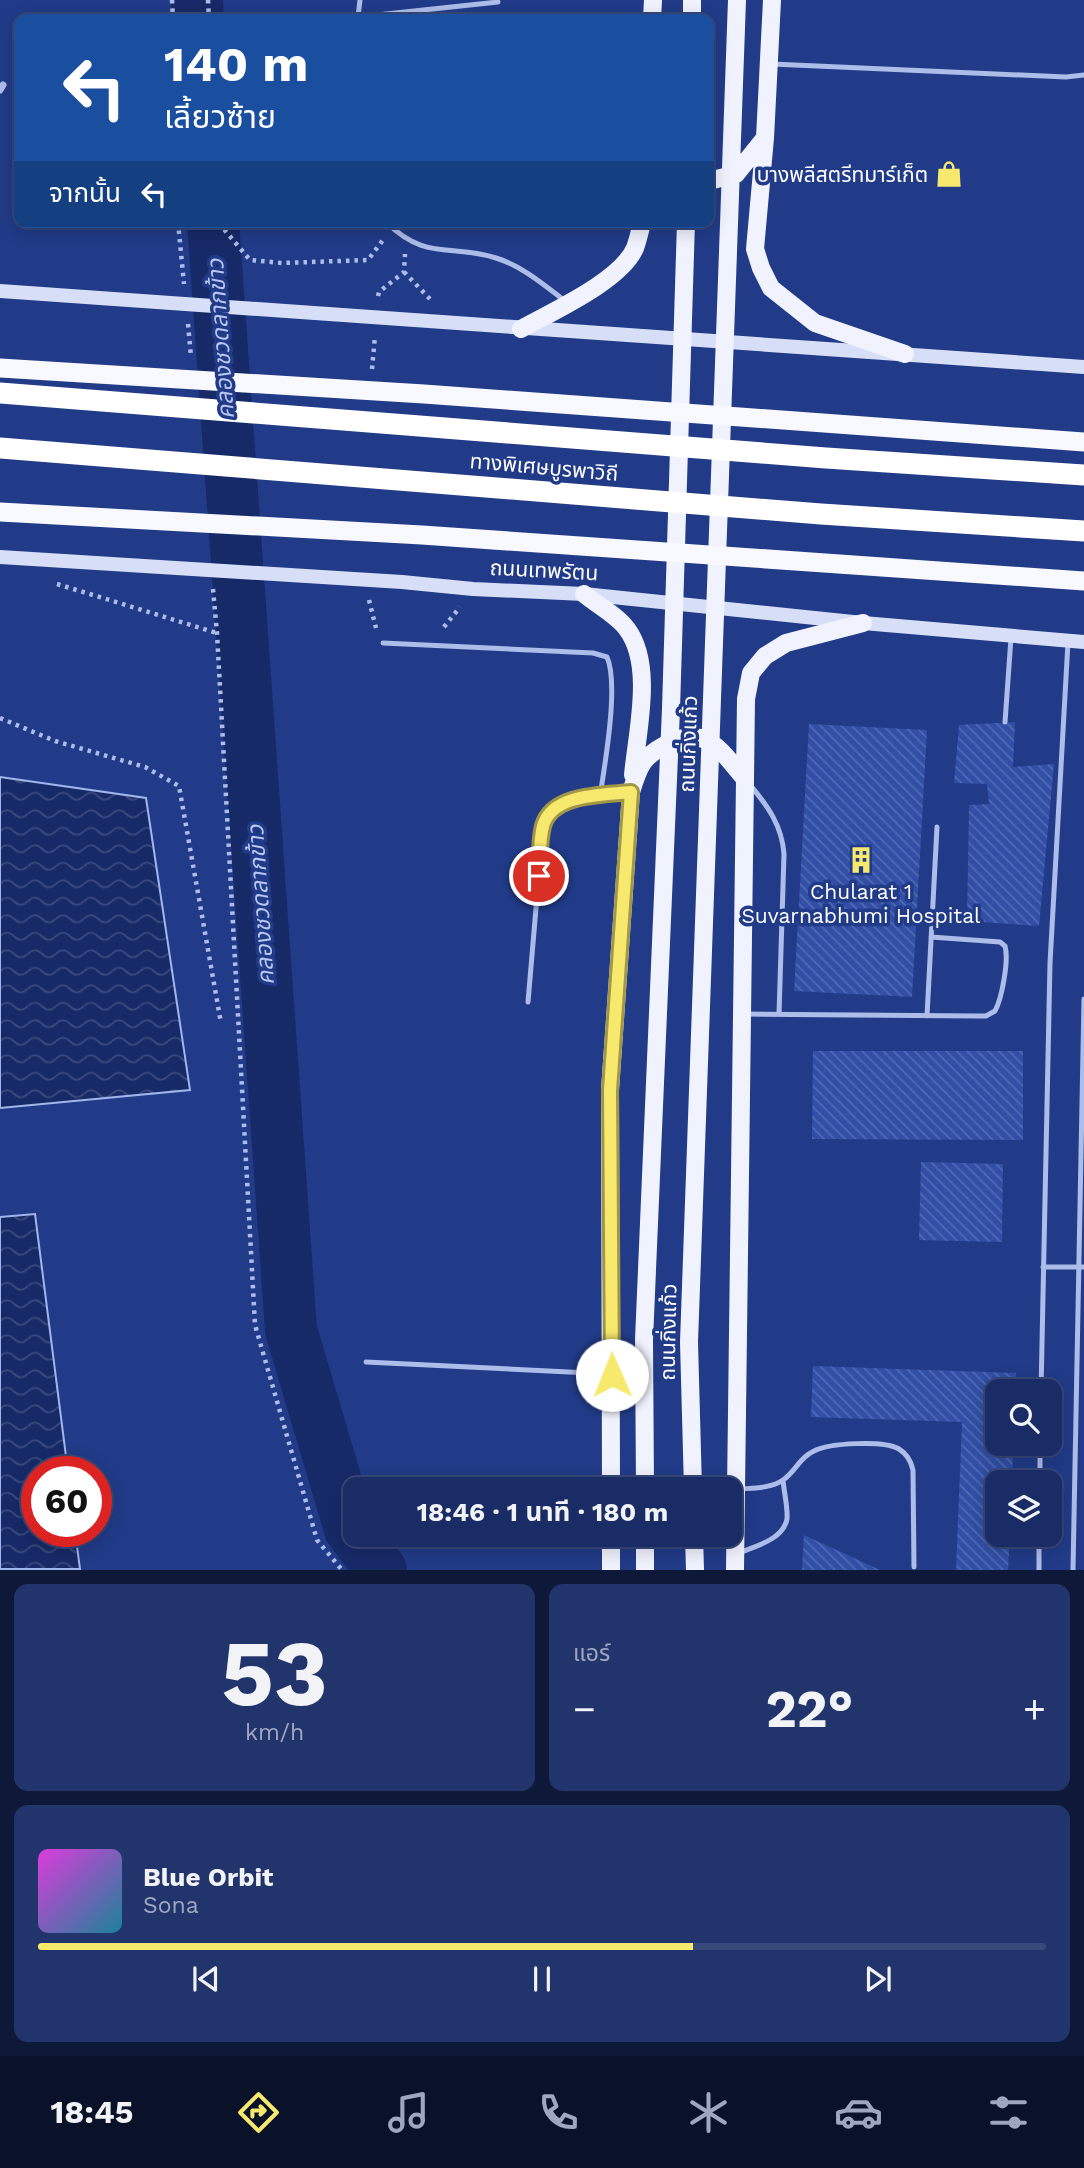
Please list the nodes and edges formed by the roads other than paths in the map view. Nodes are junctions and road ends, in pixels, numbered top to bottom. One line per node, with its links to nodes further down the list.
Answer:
1 (737, 0): 50 (main road, ถนนกิ่งแก้ว)
2 (772, 0): 5 (main road)
3 (498, 2): 4 (lane)
4 (386, 14)
5 (769, 64): 6 (lane); 7 (main road)
6 (1084, 75)
7 (765, 138): 8 (main road); 15 (main road)
8 (714, 180)
9 (393, 228): 13 (lane)
10 (640, 228): 13 (main road)
11 (686, 228): 49 (main road, ถนนกิ่งแก้ว)
12 (0, 291): 14 (main road)
13 (568, 302): 14 (main road)
14 (521, 329): 15 (main road)
15 (905, 354): 16 (main road)
16 (1084, 367)
17 (0, 368): 19 (highway)
18 (0, 393): 21 (highway, ทางพิเศษบูรพาวิถี)
19 (1084, 442)
20 (0, 449): 23 (highway, ทางพิเศษบูรพาวิถี)
21 (1084, 475)
22 (0, 512): 25 (highway, ถนนเทพรัตน)
23 (1084, 531)
24 (0, 557): 26 (main road, ถนนเทพรัตน)
25 (1084, 581)
26 (584, 594): 27 (main road, ถนนเทพรัตน); 34 (main road)
27 (863, 623): 28 (main road, ถนนเทพรัตน); 33 (main road)
28 (1011, 636): 29 (main road, ถนนเทพรัตน); 32 (lane)
29 (1068, 640): 30 (main road, ถนนเทพรัตน); 43 (lane)
30 (1084, 642)
31 (383, 643): 35 (lane)
32 (1005, 722)
33 (745, 779): 34 (main road); 40 (main road); 41 (lane)
34 (631, 792): 35 (lane); 46 (main road)
35 (600, 796): 39 (lane)
36 (937, 827): 37 (lane)
37 (931, 937): 42 (lane); 42 (lane)
38 (1084, 999): 44 (lane)
39 (528, 1002)
40 (741, 1014): 41 (lane); 51 (main road)
41 (779, 1014): 42 (lane)
42 (927, 1016)
43 (1043, 1267): 44 (lane); 47 (lane)
44 (1081, 1267): 64 (lane)
45 (366, 1363): 46 (lane)
46 (612, 1375): 48 (main road)
47 (1041, 1379)
48 (611, 1477)
49 (645, 1477)
50 (693, 1477)
51 (738, 1477)
52 (783, 1480): 53 (lane); 58 (lane); 59 (lane)
53 (742, 1489)
54 (611, 1547): 60 (main road)
55 (645, 1547): 61 (main road)
56 (694, 1547): 62 (main road)
57 (1039, 1547): 63 (lane)
58 (736, 1562)
59 (914, 1567)
60 (611, 1570)
61 (645, 1570)
62 (695, 1570)
63 (1039, 1570)
64 (1073, 1570)

